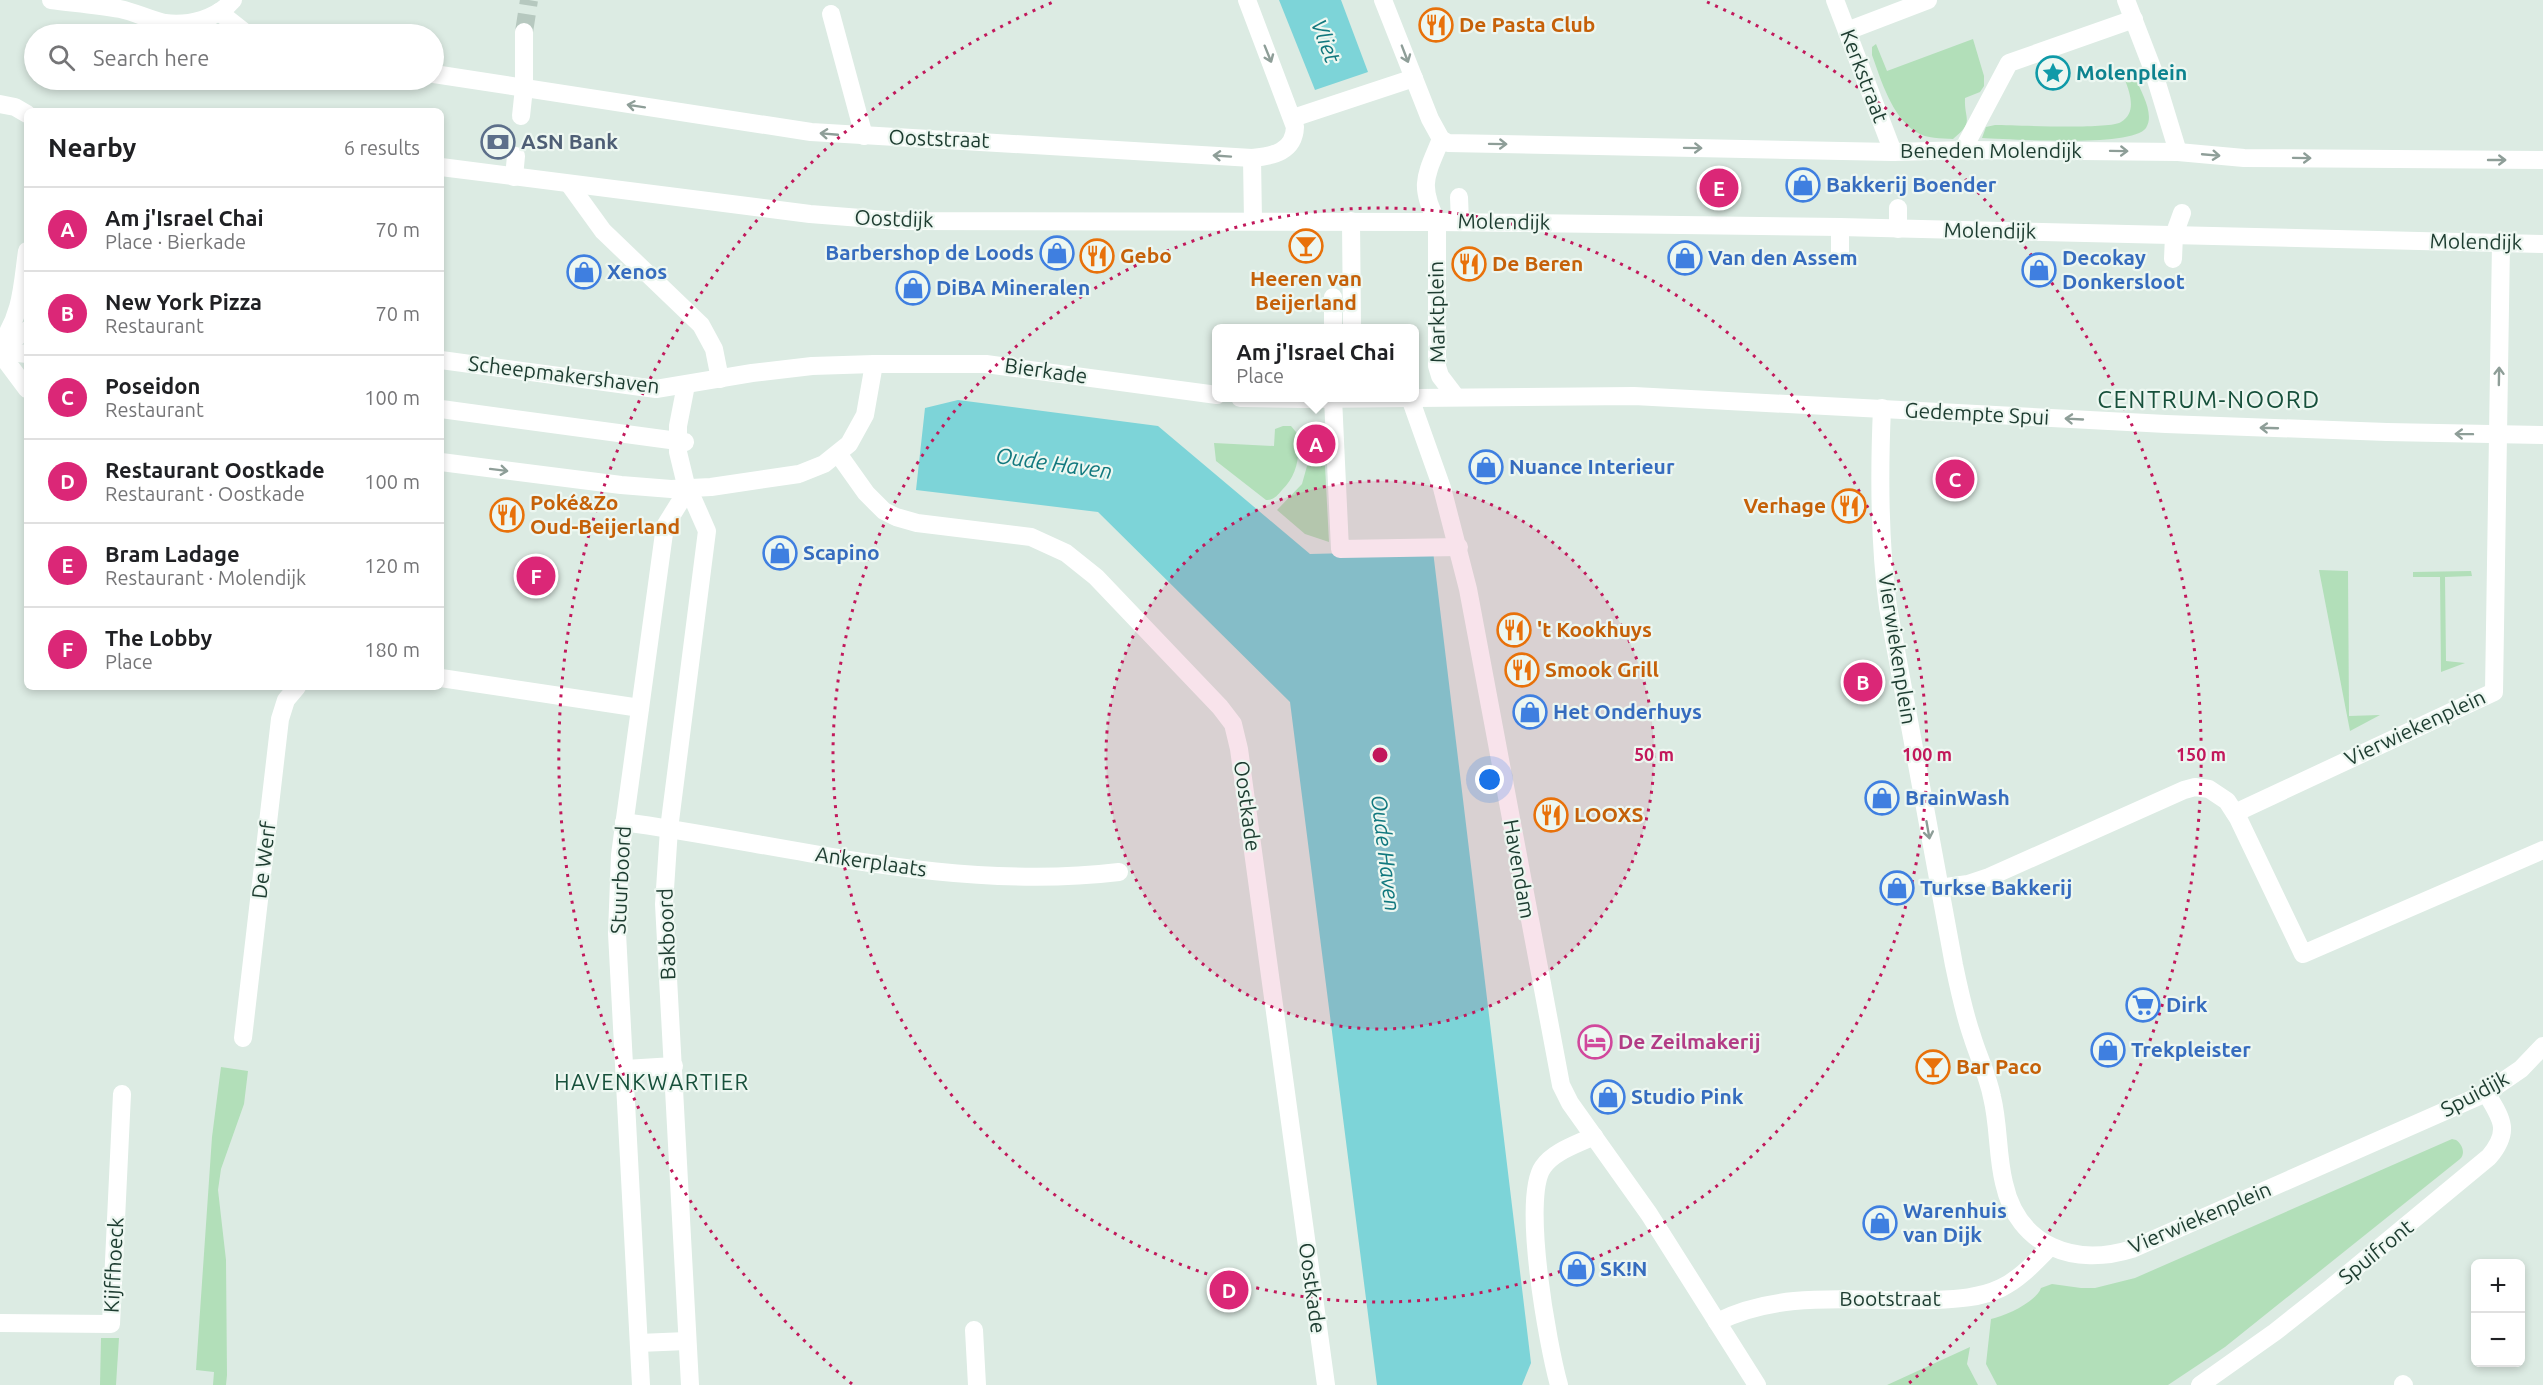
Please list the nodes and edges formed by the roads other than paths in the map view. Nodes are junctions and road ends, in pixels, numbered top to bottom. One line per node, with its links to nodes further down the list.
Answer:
1 (51, 0): 7 (street)
2 (1247, 0): 19 (street, one-way to 19)
3 (1383, 0): 14 (street, one-way to 14)
4 (1835, 0): 11 (street, Kerkstraat)
5 (1928, 0): 11 (street)
6 (2126, 0): 9 (street)
7 (226, 6): 10 (street)
8 (829, 7): 20 (street)
9 (2134, 19): 22 (street); 24 (street)
10 (240, 24)
11 (1847, 31): 23 (street, Kerkstraat)
12 (524, 32): 15 (street)
13 (444, 76): 15 (street, Ooststraat)
14 (1414, 78): 19 (street); 21 (street)
15 (524, 88): 18 (street); 20 (street, Ooststraat, one-way to 15)
16 (0, 104): 17 (street)
17 (24, 112)
18 (520, 116)
19 (1293, 118): 26 (street, Ooststraat)
20 (864, 136): 26 (street, Ooststraat, one-way to 20)
21 (1441, 139): 23 (street, Beneden Molendijk, one-way to 23); 36 (street, Marktplein)
22 (1967, 150): 23 (street, Beneden Molendijk); 24 (street, Beneden Molendijk, one-way to 24)
23 (1893, 152)
24 (2178, 152): 27 (street, Beneden Molendijk, one-way to 27)
25 (516, 156): 29 (street)
26 (1252, 158): 34 (street)
27 (2543, 160)
28 (444, 167): 29 (street, Oostdijk)
29 (514, 177): 30 (street, Oostdijk)
30 (569, 184): 34 (street, Oostdijk); 54 (street)
31 (1459, 197): 37 (street)
32 (1898, 208): 39 (street)
33 (2182, 213): 40 (street)
34 (1253, 221): 35 (street, Oostdijk)
35 (1351, 221): 36 (street); 48 (street)
36 (1437, 222): 37 (street, Molendijk); 59 (street, Marktplein)
37 (1460, 222): 38 (street, Molendijk)
38 (1840, 226): 39 (street, Molendijk); 43 (street)
39 (1898, 229): 40 (street, Molendijk)
40 (2174, 235): 41 (street, Molendijk); 44 (street)
41 (2501, 243): 42 (street, Molendijk); 64 (street, one-way to 41)
42 (2543, 244)
43 (1840, 253)
44 (2173, 259)
45 (24, 273): 50 (street)
46 (1333, 297): 47 (street)
47 (1333, 324)
48 (1352, 324)
49 (24, 332): 50 (street)
50 (0, 349): 51 (street); 55 (street)
51 (24, 353)
52 (444, 360): 56 (street, Scheepmakershaven)
53 (874, 364): 54 (street, Bierkade); 57 (street, Bierkade); 67 (street)
54 (720, 379): 56 (street, Bierkade)
55 (24, 385)
56 (687, 386): 66 (street)
57 (1212, 394)
58 (1419, 398): 59 (street, Gedempte Spui)
59 (1456, 398): 62 (street, Gedempte Spui)
60 (1333, 402): 70 (street)
61 (1411, 402): 70 (street, Havendam)
62 (1882, 408): 64 (street, Gedempte Spui, one-way to 62); 79 (street, Vierwiekenplein, one-way to 79)
63 (444, 409): 66 (street)
64 (2498, 434): 65 (street, Gedempte Spui); 74 (street, Vierwiekenplein)
65 (2543, 435)
66 (681, 441): 69 (street)
67 (838, 455): 69 (street); 97 (street, Oostkade)
68 (444, 462): 69 (street, one-way to 69)
69 (688, 489): 73 (street, Stuurboord); 76 (street, Bakboord)
70 (1459, 547): 87 (street, Havendam)
71 (444, 678): 73 (street)
72 (294, 690): 80 (street, De Werf)
73 (640, 708): 75 (street, Stuurboord)
74 (2235, 813): 77 (street); 79 (street)
75 (624, 822): 76 (street, Ankerplaats); 83 (street, Stuurboord)
76 (669, 828): 78 (street, Ankerplaats); 82 (street, Bakboord)
77 (2543, 850)
78 (1119, 872)
79 (1939, 888): 88 (street, Vierwiekenplein)
80 (243, 1038)
81 (2543, 1046): 84 (street, Spuidijk)
82 (674, 1066): 83 (street); 92 (street, Bakboord)
83 (625, 1069): 93 (street, Stuurboord)
84 (2486, 1093): 86 (street, Spuidijk); 100 (street, Spuifront)
85 (122, 1094): 90 (street, Kijffhoeck)
86 (2433, 1116): 88 (street, Vierwiekenplein)
87 (1594, 1136): 89 (street, Havendam); 98 (street)
88 (2050, 1247): 89 (street, Bootstraat)
89 (1717, 1322): 99 (street)
90 (0, 1323)
91 (974, 1330): 96 (street)
92 (687, 1341): 93 (street); 95 (street, Bakboord)
93 (639, 1343): 94 (street, Stuurboord)
94 (641, 1385)
95 (690, 1385)
96 (977, 1385)
97 (1326, 1385)
98 (1559, 1385)
99 (1757, 1385)
100 (2200, 1385)

